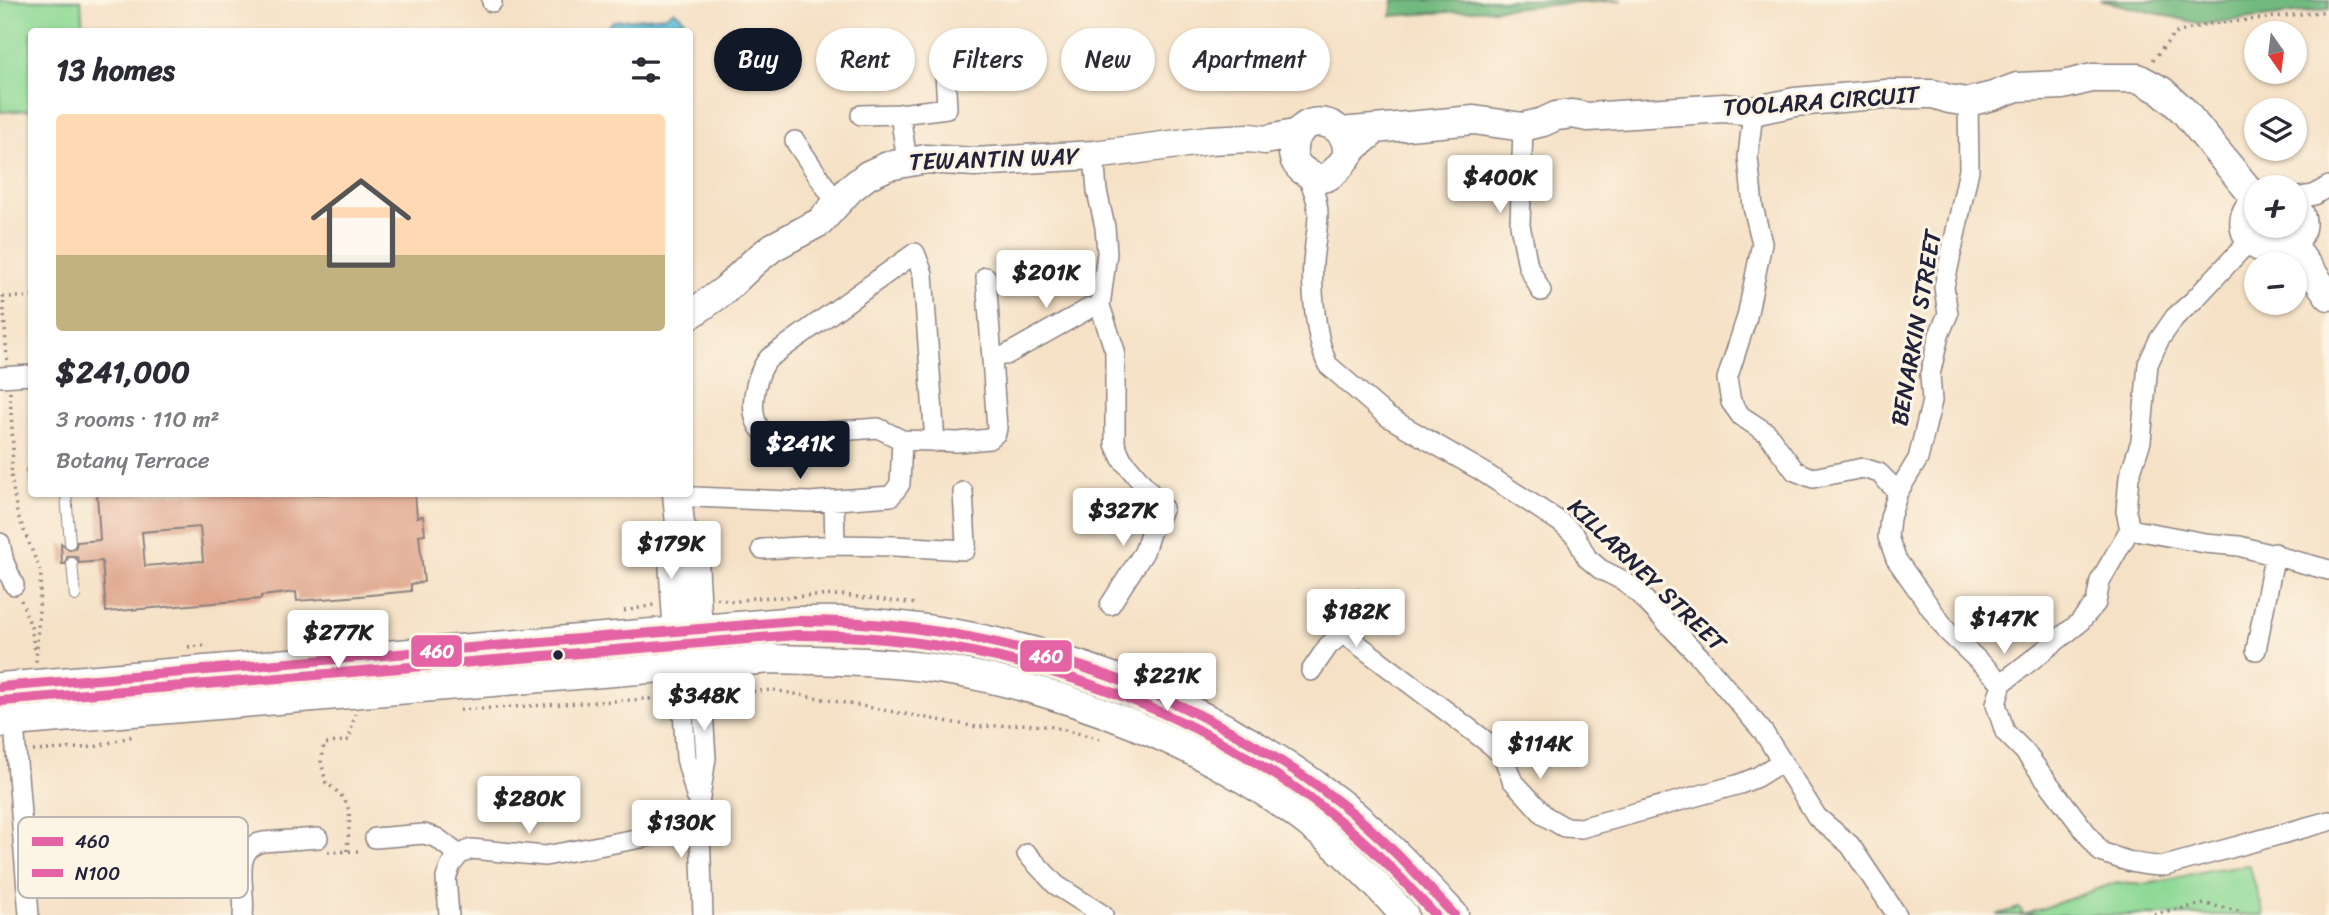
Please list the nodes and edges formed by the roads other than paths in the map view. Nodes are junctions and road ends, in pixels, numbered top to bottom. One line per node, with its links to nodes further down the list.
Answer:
1 (946, 91): 4 (street)
2 (1968, 102): 3 (main road, TOOLARA CIRCUIT); 11 (main road, TOOLARA CIRCUIT); 29 (street, BENARKIN STREET)
3 (1753, 111): 6 (main road, TOOLARA CIRCUIT); 29 (street)
4 (900, 114): 5 (street); 10 (street)
5 (861, 115)
6 (1523, 127): 9 (main road, TOOLARA CIRCUIT); 19 (street)
7 (795, 141): 14 (street)
8 (1094, 155): 9 (main road, TEWANTIN WAY); 10 (main road, TEWANTIN WAY); 21 (street)
9 (1320, 155): 54 (street, KILLARNEY STREET)
10 (907, 161): 14 (main road, TEWANTIN WAY)
11 (2244, 185)
12 (2329, 186): 13 (street)
13 (2307, 196)
14 (837, 204): 22 (main road, TEWANTIN WAY)
15 (2296, 238): 17 (main road)
16 (2250, 240): 17 (main road); 34 (street)
17 (2292, 245): 20 (main road)
18 (986, 277): 27 (street)
19 (1541, 290)
20 (2329, 296)
21 (1100, 306): 23 (street); 45 (street)
22 (693, 313)
23 (1006, 355)
24 (28, 375): 25 (street)
25 (0, 377)
26 (902, 440): 27 (street); 27 (street); 33 (street)
27 (936, 442)
28 (963, 492): 37 (street)
29 (1898, 492): 51 (street, BENARKIN STREET)
30 (66, 497): 36 (lane)
31 (677, 497): 46 (main road)
32 (693, 497): 33 (street)
33 (834, 502): 37 (street)
34 (2130, 529): 39 (street); 51 (street)
35 (0, 543): 42 (street)
36 (70, 543)
37 (835, 545): 38 (street)
38 (762, 549)
39 (2275, 553): 41 (street); 48 (street)
40 (72, 564): 43 (lane)
41 (2329, 570)
42 (15, 585)
43 (75, 596)
44 (1358, 598): 47 (street)
45 (1110, 605)
46 (688, 630): 49 (main road); 52 (main road); 67 (main road)
47 (1343, 633): 50 (street); 54 (street)
48 (2256, 650)
49 (690, 666): 53 (main road); 57 (street); 66 (main road)
50 (1311, 671)
51 (2002, 683): 56 (street)
52 (5, 686): 53 (street)
53 (7, 723): 55 (street)
54 (1781, 762): 68 (street, KILLARNEY STREET)
55 (18, 819)
56 (2329, 821)
57 (699, 827): 62 (street); 64 (street)
58 (318, 838): 60 (street)
59 (375, 838): 62 (street)
60 (248, 848)
61 (1027, 854): 65 (street)
62 (459, 855): 63 (street)
63 (449, 915)
64 (703, 915)
65 (1103, 915)
66 (1405, 915)
67 (1454, 915)
68 (1897, 915)

